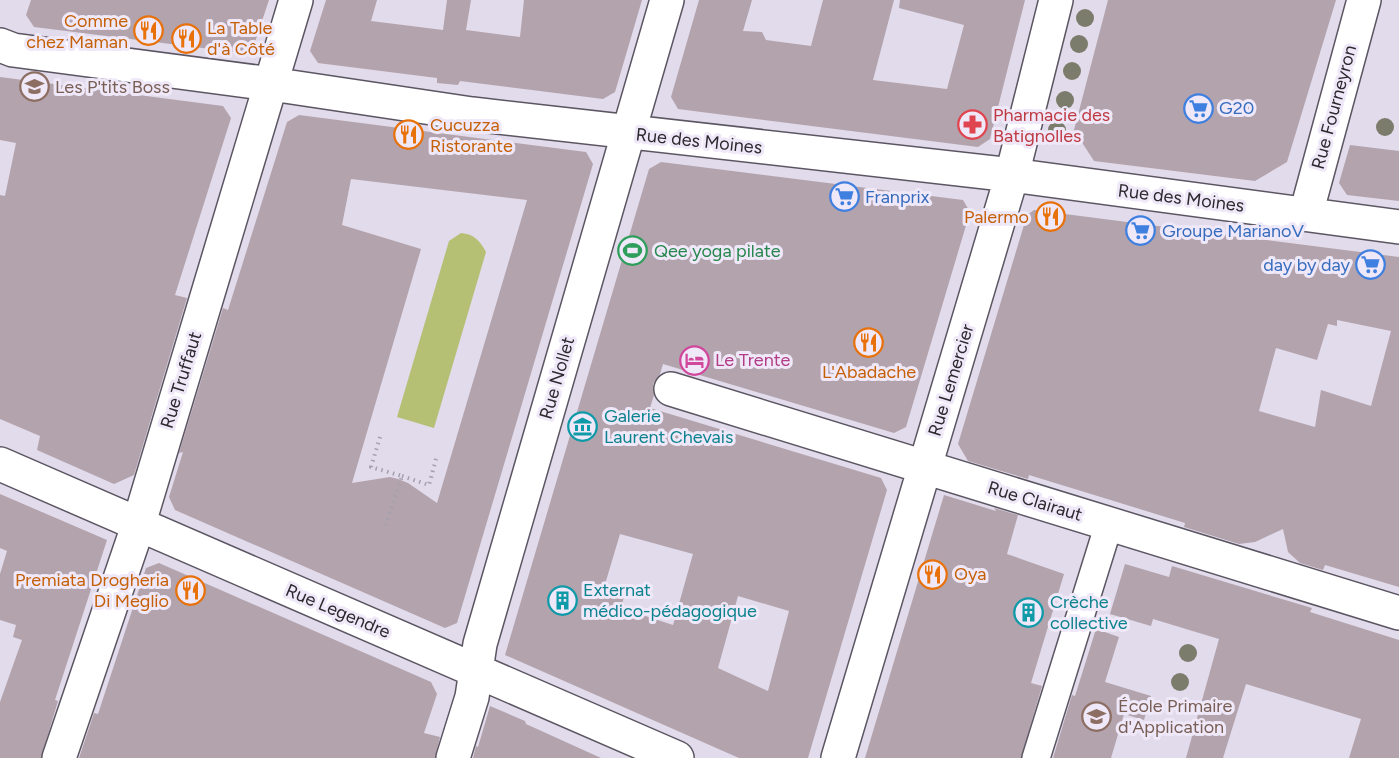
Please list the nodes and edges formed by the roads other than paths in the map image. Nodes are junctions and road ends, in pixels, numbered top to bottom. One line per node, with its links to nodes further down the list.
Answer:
1 (296, 0): 6 (street, Rue Truffaut)
2 (667, 0): 7 (street, Rue Nollet)
3 (1056, 0): 8 (street, Rue Lemercier)
4 (1364, 0): 9 (street, Rue Fourneyron)
5 (0, 45): 6 (street, Rue des Moines)
6 (271, 84): 7 (street, Rue des Moines); 14 (street, Rue Truffaut)
7 (628, 133): 8 (street, Rue des Moines); 17 (street, Rue Nollet)
8 (1012, 175): 9 (street, Rue des Moines); 13 (street, Rue Lemercier)
9 (1306, 214): 10 (street, Rue des Moines)
10 (1399, 227)
11 (671, 389): 13 (street, Rue Clairaut)
12 (0, 464): 14 (street, Rue Legendre)
13 (925, 467): 15 (street, Rue Clairaut); 21 (street, Rue Lemercier)
14 (139, 524): 17 (street, Rue Legendre); 18 (street, Rue Truffaut)
15 (1109, 524): 16 (street, Rue Clairaut); 22 (street)
16 (1399, 613)
17 (476, 669): 19 (street, Rue Nollet); 20 (street, Rue Legendre)
18 (59, 758)
19 (453, 758)
20 (677, 758)
21 (838, 758)
22 (1035, 758)

